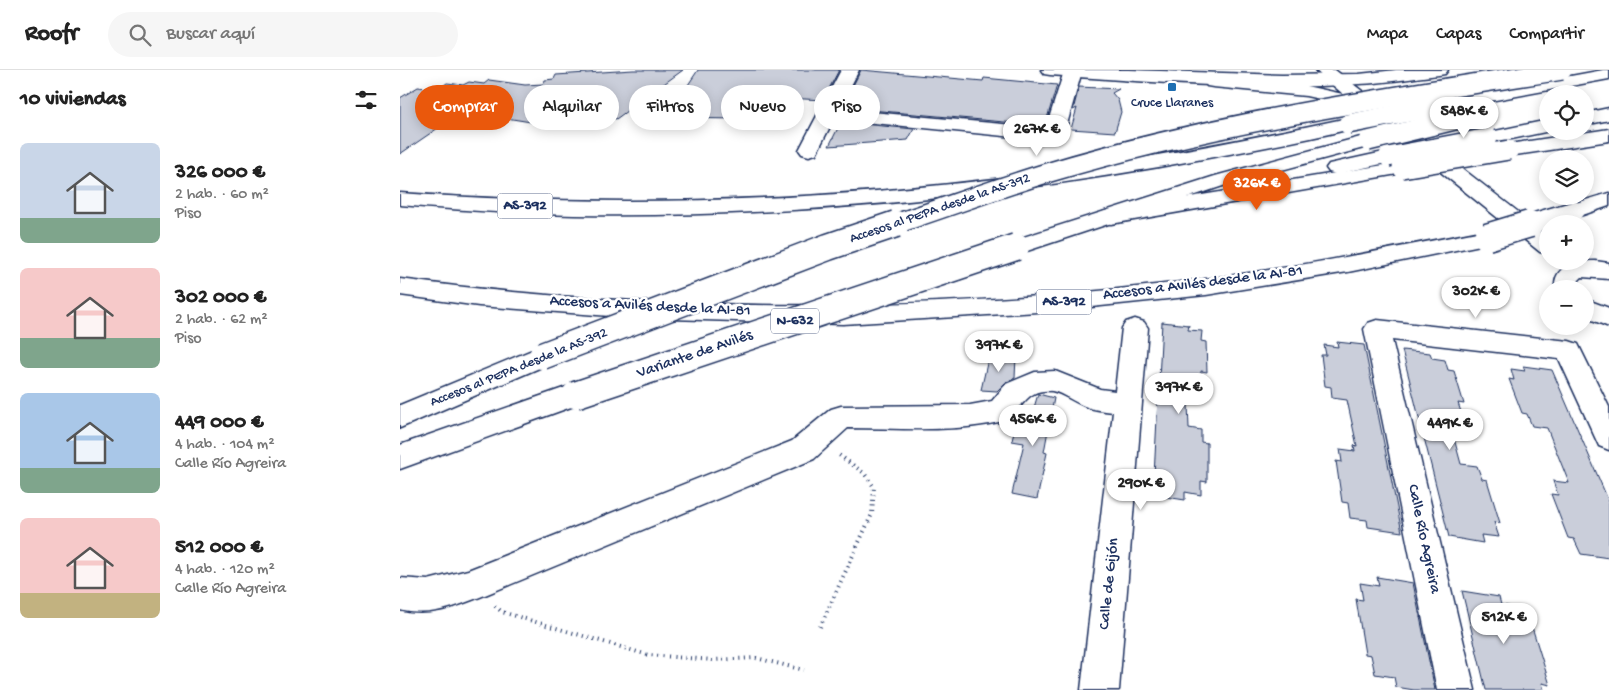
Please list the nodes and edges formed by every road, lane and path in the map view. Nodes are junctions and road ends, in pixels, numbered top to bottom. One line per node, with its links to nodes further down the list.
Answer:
1 (850, 70): 9 (main road)
2 (1050, 70): 5 (main road)
3 (1438, 70): 6 (main road)
4 (1562, 70): 35 (main road, Accesos al PEPA desde la AS-392, bridge)
5 (1073, 72): 8 (main road); 16 (main road)
6 (1342, 74): 8 (main road); 13 (main road); 25 (main road)
7 (1609, 74): 22 (main road, AS-392, bridge)
8 (1186, 78): 13 (main road)
9 (842, 85)
10 (1609, 87): 11 (main road)
11 (1594, 90)
12 (1539, 102): 24 (main road, Variante de Avilés / N-632, bridge)
13 (1369, 106): 26 (main road)
14 (1609, 114): 15 (main road)
15 (1594, 116)
16 (880, 118)
17 (1539, 128): 21 (main road, bridge)
18 (820, 130): 20 (main road)
19 (1609, 135): 21 (main road, bridge)
20 (810, 150)
21 (1395, 162): 24 (main road)
22 (400, 199)
23 (1609, 200): 30 (main road, Accesos a Avilés desde la AI-81 / AS-392, bridge)
24 (1105, 218): 38 (main road, Variante de Avilés / N-632, bridge)
25 (1539, 219)
26 (1539, 240)
27 (1594, 260): 28 (main road)
28 (1609, 269): 29 (main road)
29 (1564, 276)
30 (400, 288)
31 (1594, 311): 32 (main road)
32 (1609, 318)
33 (1135, 328): 34 (main road, Calle de Gijón)
34 (1128, 404): 36 (main road); 43 (main road, Calle de Gijón)
35 (400, 417)
36 (816, 438): 39 (main road); 41 (path)
37 (1609, 438): 44 (main road, Calle Río Agreira)
38 (400, 457)
39 (473, 584): 40 (main road); 42 (path)
40 (400, 594)
41 (820, 627)
42 (804, 670)
43 (1100, 690)
44 (1456, 690)

